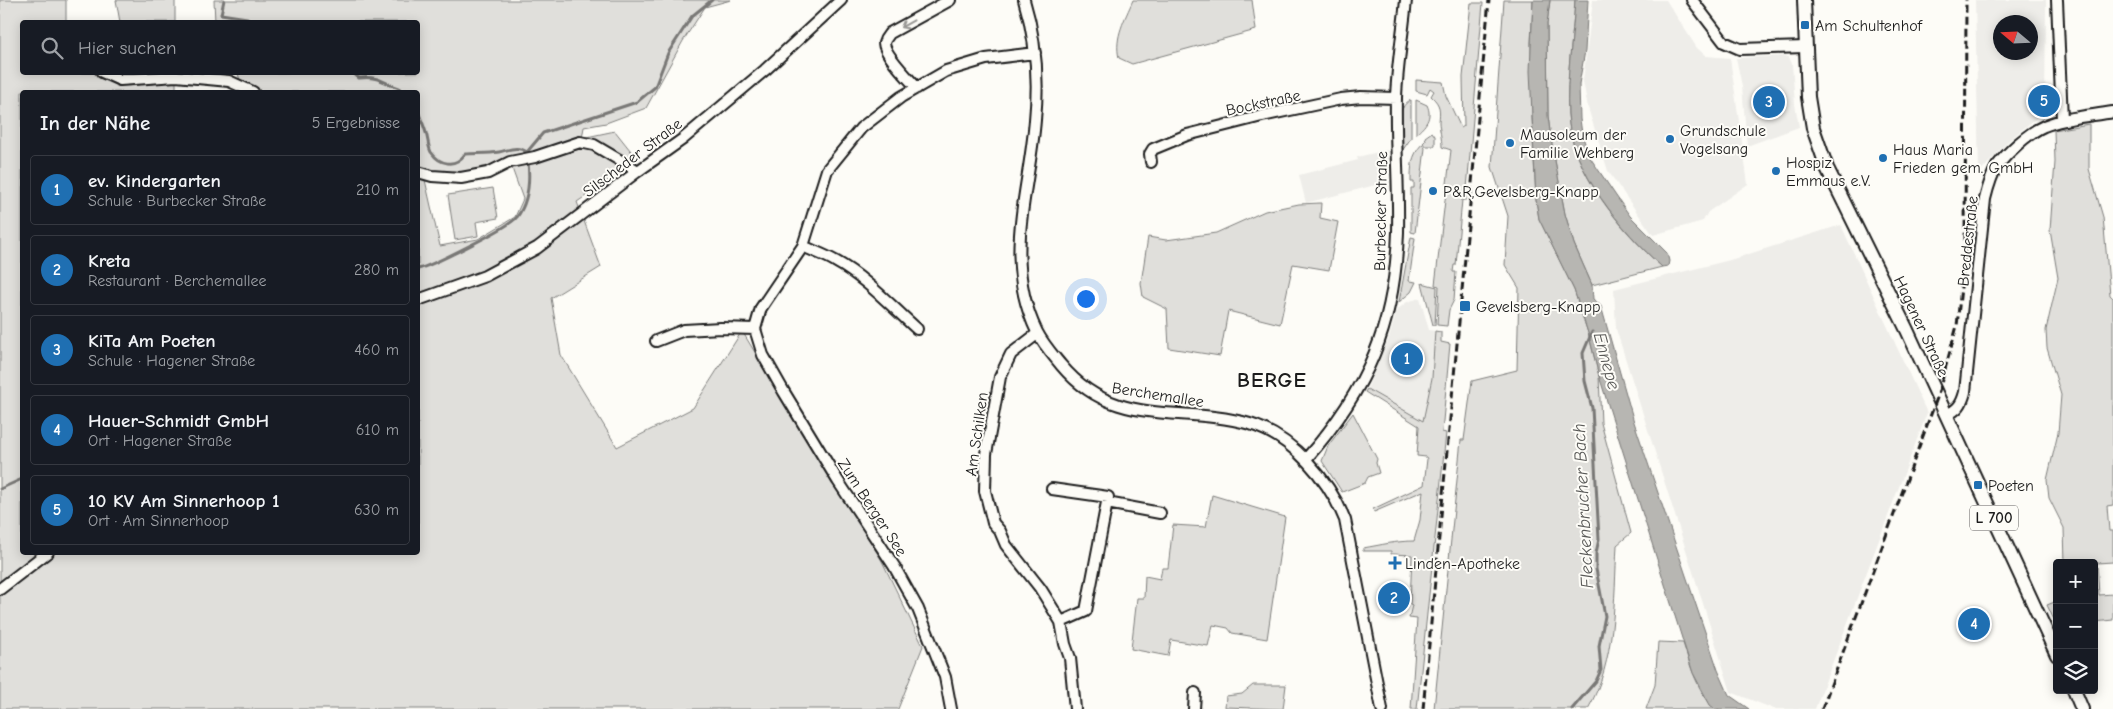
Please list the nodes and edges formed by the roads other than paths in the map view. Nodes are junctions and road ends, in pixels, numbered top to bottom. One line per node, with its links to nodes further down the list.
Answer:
1 (842, 0): 17 (street, Silscheder Straße)
2 (950, 0): 11 (street, one-way to 11)
3 (1024, 0): 9 (street, Berchemallee)
4 (1406, 0): 13 (street, Burbecker Straße)
5 (1692, 0): 8 (street)
6 (1804, 0): 8 (main road, Hagener Straße / L 700)
7 (2057, 0): 15 (street)
8 (1806, 47): 25 (main road, Hagener Straße / L 700)
9 (1035, 53): 11 (street); 23 (street, Berchemallee)
10 (109, 75): 12 (street)
11 (917, 88): 19 (street)
12 (248, 90)
13 (1396, 98): 16 (street, Bockstraße); 26 (street, Burbecker Straße)
14 (2113, 112): 15 (street, Breddestraße)
15 (2062, 120): 25 (street, Breddestraße)
16 (1151, 162)
17 (638, 171): 18 (street); 20 (street, Silscheder Straße)
18 (420, 173)
19 (803, 246): 21 (street); 22 (street)
20 (420, 299)
21 (917, 328)
22 (755, 329): 24 (street); 36 (street, Zum Berger See)
23 (1038, 334): 26 (street, Berchemallee); 32 (street, Am Schilken)
24 (656, 341)
25 (1946, 415): 33 (main road, Hagener Straße / L 700)
26 (1306, 459): 39 (street, Berchemallee)
27 (1052, 488): 28 (street)
28 (1107, 503): 29 (street); 32 (street)
29 (1160, 513)
30 (44, 555): 31 (street)
31 (0, 589)
32 (1061, 622): 37 (street, Am Schilken)
33 (2054, 649)
34 (1195, 693): 38 (street)
35 (2076, 694): 40 (main road)
36 (951, 709)
37 (1075, 709)
38 (1194, 709)
39 (1382, 709)
40 (2082, 709)

